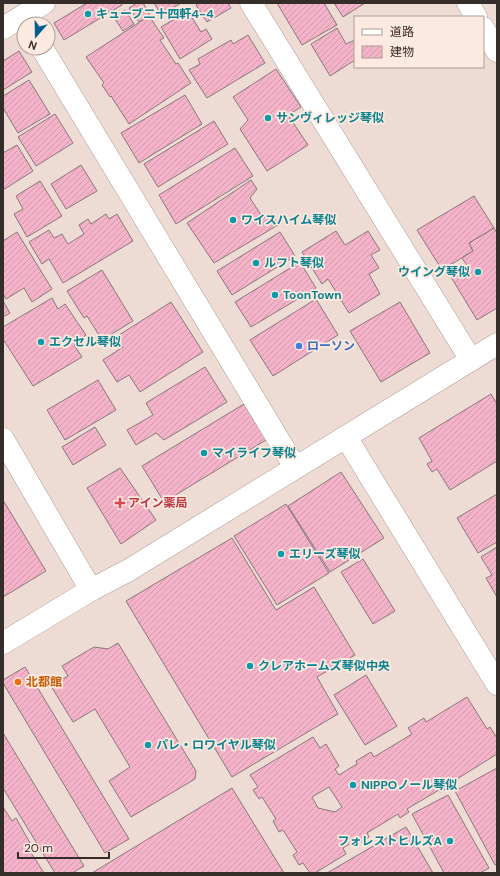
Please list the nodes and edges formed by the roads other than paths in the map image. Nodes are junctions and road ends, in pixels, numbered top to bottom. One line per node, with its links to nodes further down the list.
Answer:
1 (44, 3): 4 (street)
2 (251, 3): 11 (street)
3 (468, 3): 5 (street)
4 (21, 15): 6 (street)
5 (475, 16)
6 (3, 28)
7 (484, 30): 8 (street)
8 (497, 51)
9 (47, 56): 14 (street)
10 (497, 344): 11 (street)
11 (470, 360): 12 (street)
12 (346, 437): 14 (street); 17 (street)
13 (3, 439): 15 (street)
14 (295, 467): 15 (street)
15 (91, 590): 16 (street)
16 (3, 644)
17 (497, 684)

